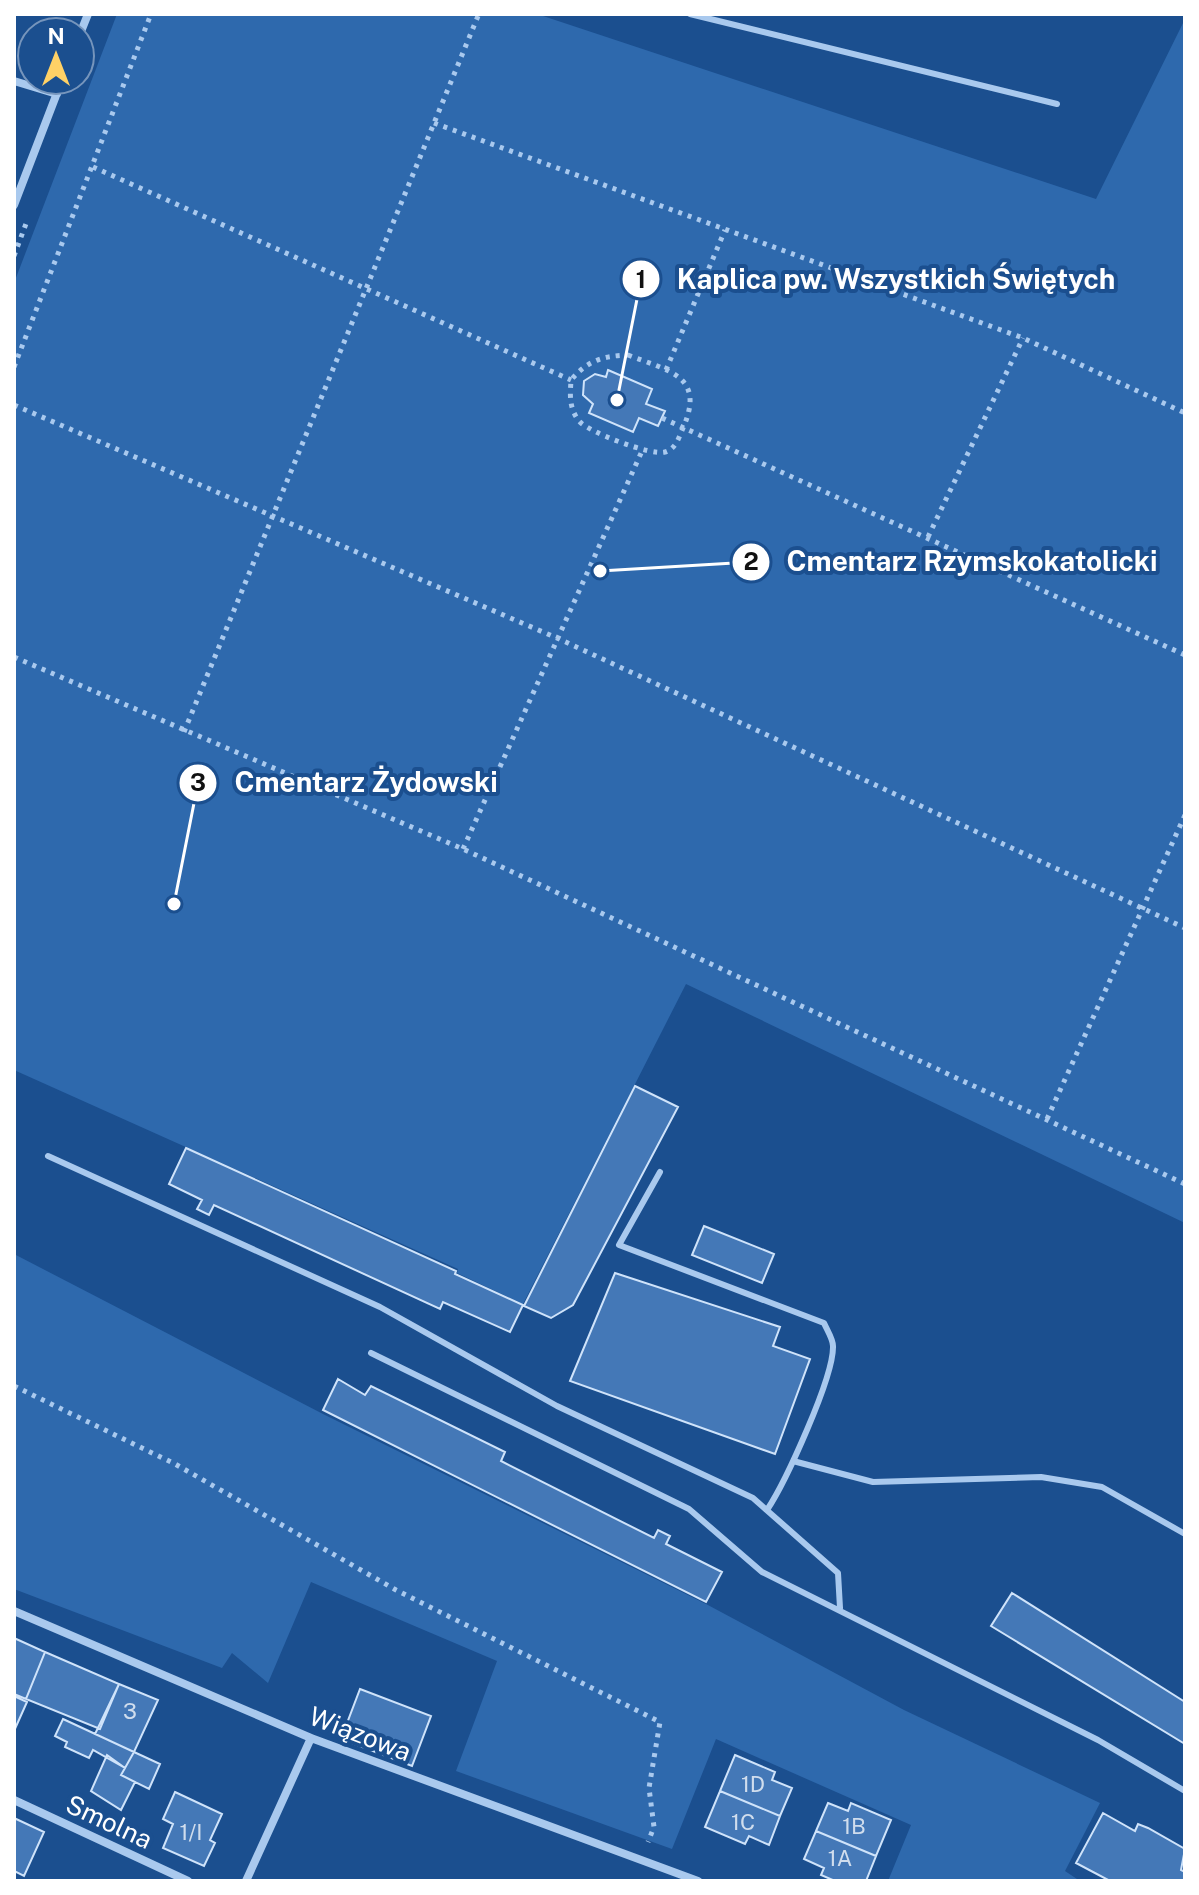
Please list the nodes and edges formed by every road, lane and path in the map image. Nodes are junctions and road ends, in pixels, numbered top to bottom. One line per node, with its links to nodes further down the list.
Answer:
1 (151, 14): 7 (path)
2 (690, 14): 5 (lane)
3 (478, 16): 6 (path)
4 (56, 96): 8 (street)
5 (1057, 104)
6 (434, 123): 10 (path); 11 (path)
7 (93, 167): 11 (path); 13 (path)
8 (16, 192): 9 (street)
9 (14, 205)
10 (725, 230): 12 (path); 14 (path)
11 (365, 289): 15 (path); 21 (path)
12 (1023, 338): 17 (path); 22 (path)
13 (14, 367)
14 (666, 370): 15 (path); 19 (path)
15 (571, 380): 20 (path)
16 (14, 405): 21 (path)
17 (1185, 413)
18 (662, 418): 19 (path)
19 (683, 428): 20 (path); 22 (path)
20 (642, 451): 23 (path)
21 (272, 514): 23 (path); 26 (path)
22 (928, 537): 24 (path)
23 (557, 638): 28 (path); 29 (path)
24 (1185, 655)
25 (14, 657): 26 (path)
26 (184, 732): 28 (path)
27 (1185, 815): 29 (path)
28 (463, 849): 31 (path)
29 (1145, 909): 30 (path); 31 (path)
30 (1185, 928)
31 (1047, 1119): 34 (path)
32 (48, 1156): 38 (lane)
33 (660, 1172): 37 (lane)
34 (1185, 1184)
35 (371, 1353): 40 (lane)
36 (14, 1386): 45 (path)
37 (793, 1461): 38 (lane); 39 (lane)
38 (767, 1510): 40 (lane)
39 (1185, 1534)
40 (840, 1608): 43 (lane)
41 (14, 1611): 42 (street, Wiązowa)
42 (311, 1738): 45 (street, Wiązowa); 47 (street)
43 (1185, 1791)
44 (14, 1800): 46 (street, Smolna)
45 (641, 1859): 48 (street, Wiązowa)
46 (188, 1881)
47 (246, 1881)
48 (698, 1881)

